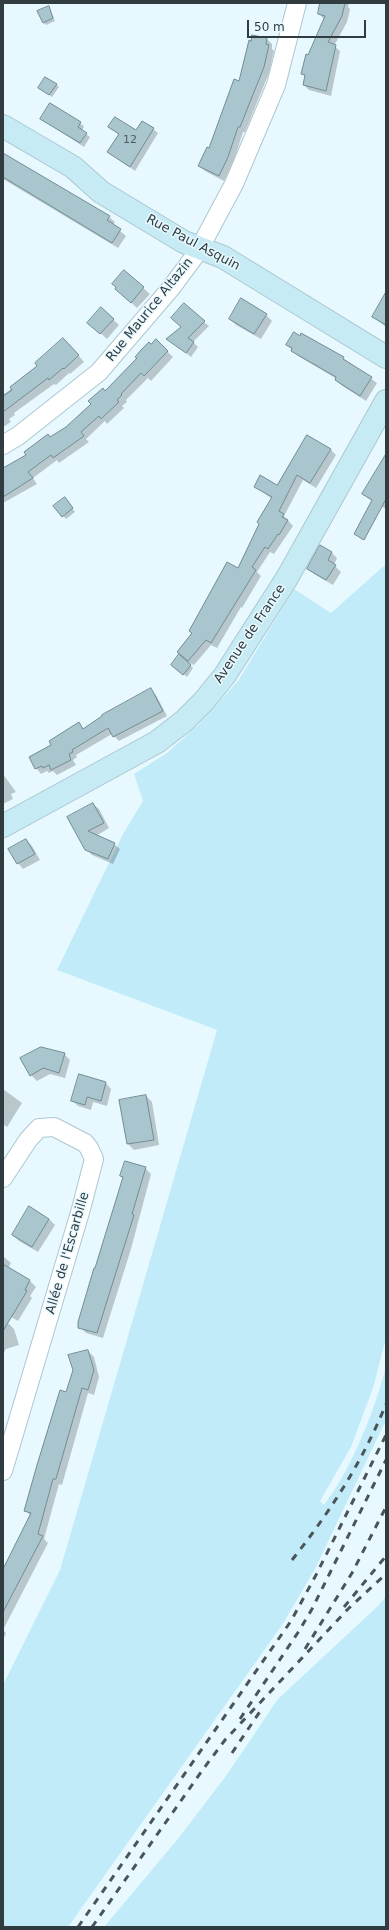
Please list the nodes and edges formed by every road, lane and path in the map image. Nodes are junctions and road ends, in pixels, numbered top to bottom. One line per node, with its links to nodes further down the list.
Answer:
1 (297, 3): 3 (street, Rue Maurice Altazin)
2 (3, 126): 3 (street, Rue Paul Asquin)
3 (200, 248): 4 (street, Rue Paul Asquin); 6 (street, Rue Maurice Altazin)
4 (386, 357)
5 (386, 401): 7 (street, Avenue de France)
6 (3, 445)
7 (3, 826)
8 (3, 1178): 9 (street, Allée de l'Escarbille)
9 (3, 1471)

